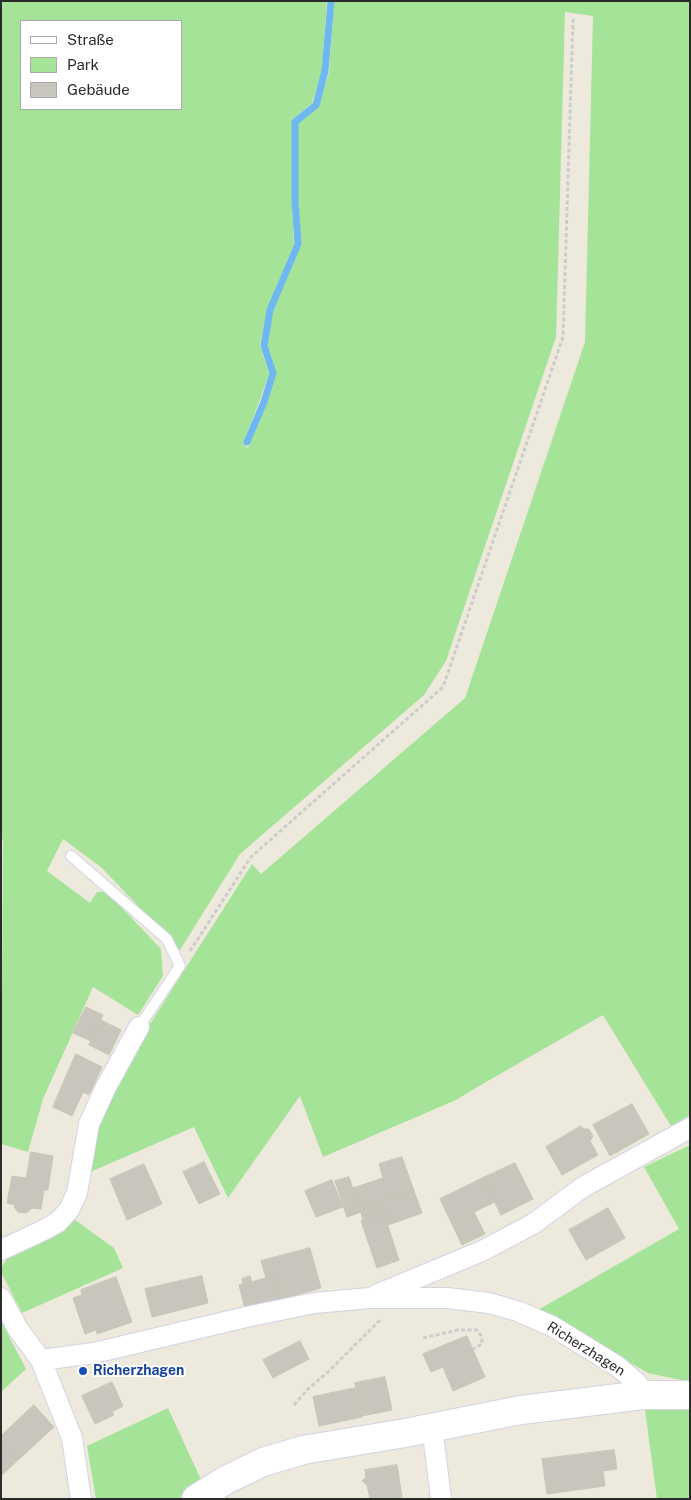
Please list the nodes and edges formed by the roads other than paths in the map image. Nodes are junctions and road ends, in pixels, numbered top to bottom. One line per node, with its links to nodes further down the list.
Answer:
1 (71, 856): 2 (lane)
2 (138, 1027): 4 (street)
3 (690, 1128): 6 (street, Richerzhagen)
4 (1, 1250)
5 (1, 1298): 7 (street)
6 (370, 1298): 7 (street, Richerzhagen); 9 (street, Richerzhagen)
7 (41, 1360): 11 (street)
8 (690, 1395): 9 (street)
9 (643, 1396): 10 (street, Richerzhagen)
10 (432, 1426): 12 (street, Richerzhagen); 13 (street)
11 (81, 1499)
12 (196, 1499)
13 (441, 1499)

